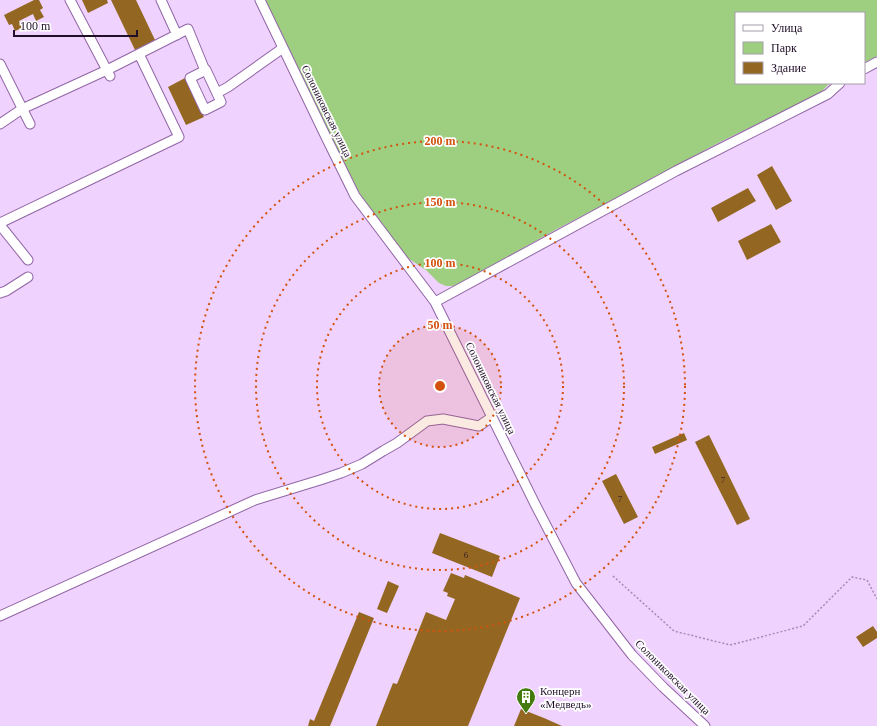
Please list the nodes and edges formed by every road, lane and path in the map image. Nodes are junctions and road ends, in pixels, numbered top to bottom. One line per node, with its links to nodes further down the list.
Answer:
1 (70, 0): 11 (street)
2 (161, 0): 4 (street)
3 (260, 0): 5 (street, Солониковская улица)
4 (177, 35): 6 (street); 10 (street)
5 (283, 48): 13 (street); 21 (street, Солониковская улица)
6 (139, 54): 11 (street); 17 (street)
7 (877, 62): 9 (street)
8 (0, 64): 14 (street)
9 (865, 68)
10 (206, 70): 13 (street); 13 (street)
11 (108, 73): 14 (street)
12 (839, 84): 21 (street)
13 (216, 93)
14 (22, 109): 15 (street); 16 (street)
15 (0, 124)
16 (30, 124)
17 (0, 224): 18 (street)
18 (28, 260)
19 (28, 277): 20 (street)
20 (0, 293)
21 (435, 302): 22 (street, Солониковская улица)
22 (492, 417): 25 (street); 26 (street, Солониковская улица)
23 (613, 576): 24 (path)
24 (877, 599)
25 (0, 616)
26 (705, 726)

